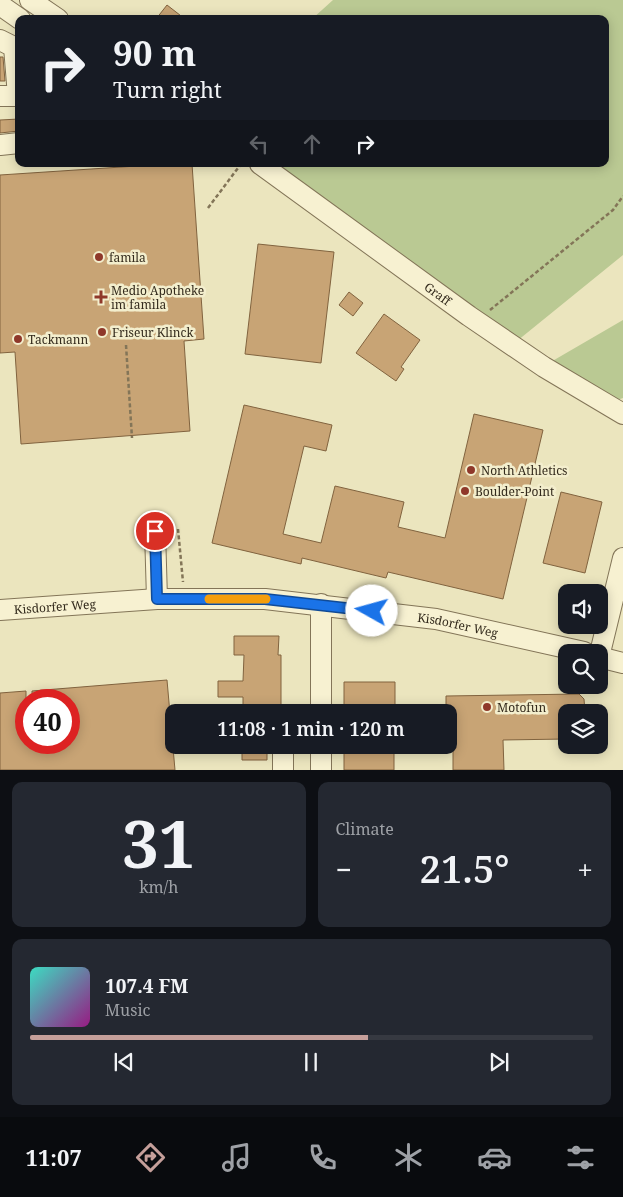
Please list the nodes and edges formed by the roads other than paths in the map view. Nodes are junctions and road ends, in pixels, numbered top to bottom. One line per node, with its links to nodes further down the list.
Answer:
1 (30, 0): 3 (street)
2 (0, 5): 4 (street)
3 (52, 15)
4 (15, 16)
5 (0, 40): 6 (street)
6 (15, 59)
7 (0, 96): 8 (street)
8 (15, 96)
9 (15, 143): 10 (street)
10 (0, 145)
11 (264, 167): 12 (street, Graff)
12 (623, 414)
13 (155, 531): 15 (street)
14 (623, 558): 18 (street)
15 (157, 599): 16 (street, Kisdorfer Weg); 17 (street, Kisdorfer Weg)
16 (322, 604): 19 (street, Kisdorfer Weg); 22 (street)
17 (0, 610)
18 (602, 644)
19 (558, 646)
20 (608, 659): 21 (street)
21 (623, 663)
22 (321, 704)
23 (284, 754): 25 (street)
24 (321, 754): 26 (street)
25 (283, 770)
26 (321, 770)

